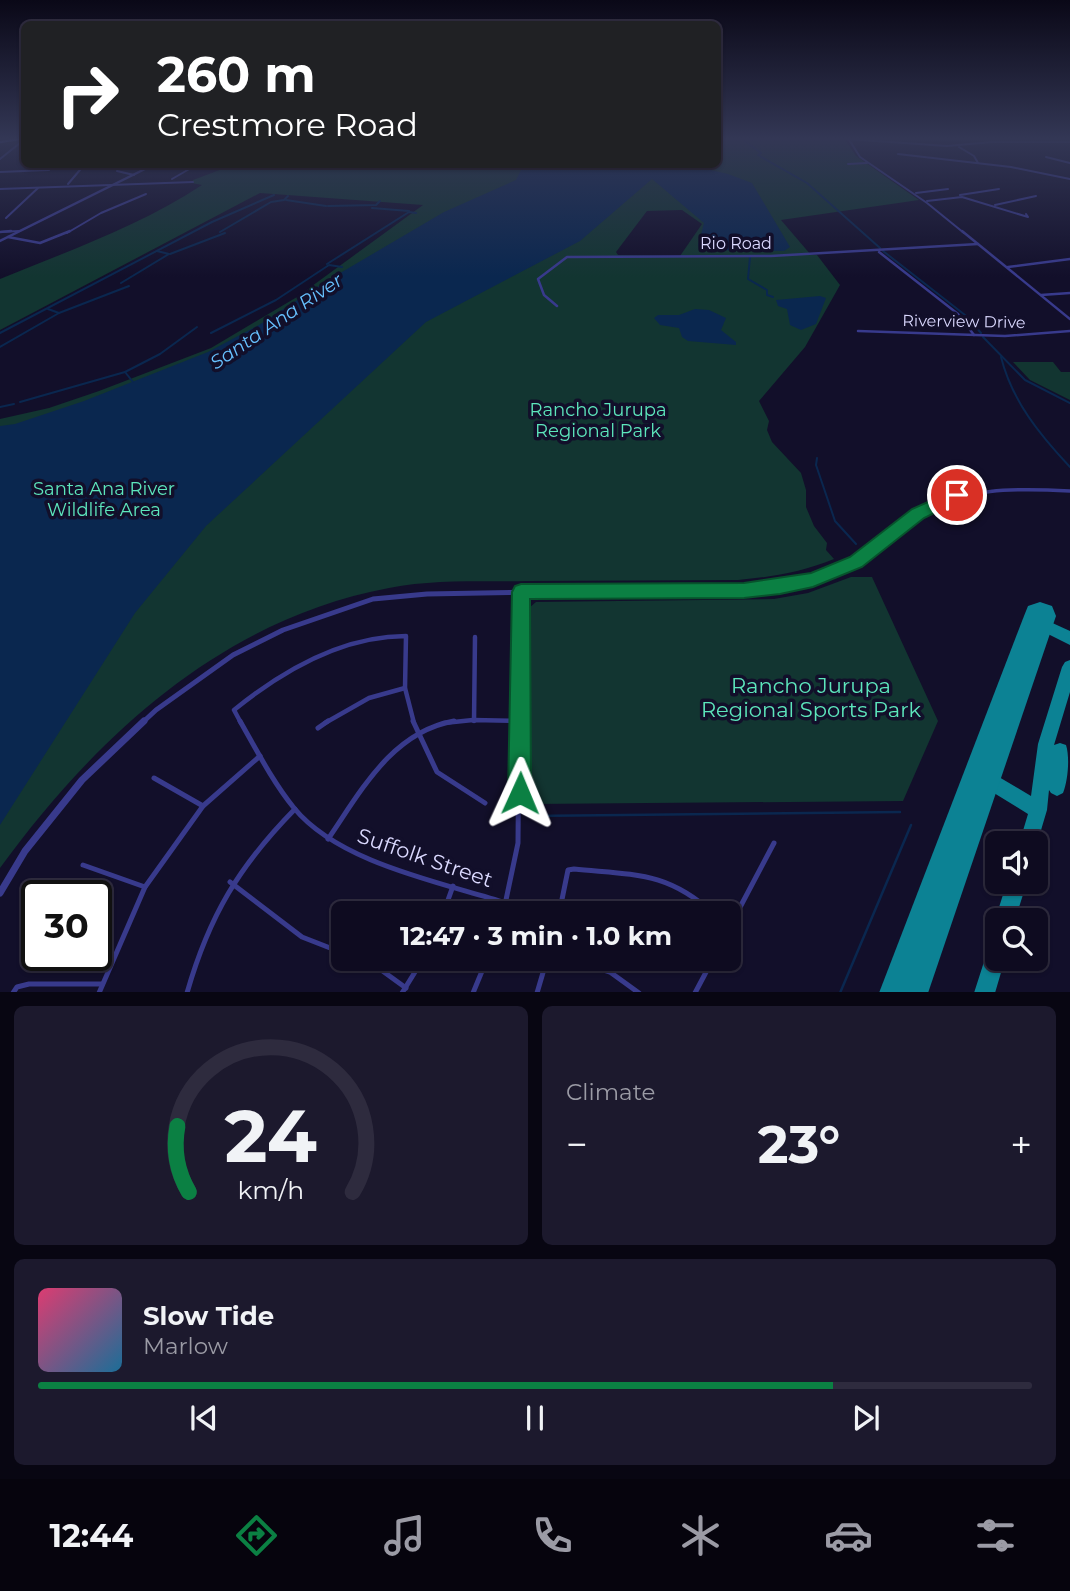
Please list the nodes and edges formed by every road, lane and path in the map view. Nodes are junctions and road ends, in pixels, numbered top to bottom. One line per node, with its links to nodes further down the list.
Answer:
1 (95, 184): 4 (street)
2 (114, 184): 21 (street)
3 (900, 184): 11 (street, Riverview Drive)
4 (67, 186): 5 (street)
5 (39, 187): 6 (street); 18 (street)
6 (8, 188): 7 (street); 12 (street)
7 (0, 189)
8 (948, 189): 11 (street)
9 (999, 189): 13 (street)
10 (146, 194): 23 (street)
11 (914, 194): 15 (street, Riverview Drive)
12 (0, 195)
13 (959, 196): 15 (street); 16 (street)
14 (1035, 196): 16 (street)
15 (924, 201): 25 (street, Riverview Drive)
16 (992, 206): 19 (street)
17 (23, 208): 18 (street)
18 (15, 209): 20 (street)
19 (1027, 214)
20 (6, 218)
21 (20, 231): 22 (street); 23 (street)
22 (0, 232)
23 (8, 237): 24 (street)
24 (0, 241)
25 (978, 244): 26 (street, Rio Road); 28 (street, Riverview Drive)
26 (880, 250): 31 (street, Rio Road); 35 (street)
27 (1070, 260): 28 (street)
28 (1006, 267): 30 (street, Riverview Drive)
29 (1070, 293): 30 (street)
30 (1041, 295): 32 (street, Riverview Drive)
31 (557, 306)
32 (1070, 319)
33 (858, 331): 35 (street, Riverview Drive)
34 (1070, 331): 35 (street, Riverview Drive)
35 (974, 335)
36 (1070, 491): 37 (street)
37 (880, 544): 38 (street)
38 (521, 592): 42 (street); 56 (street)
39 (475, 637): 41 (street)
40 (405, 688): 43 (street); 44 (street); 45 (street, Suffolk Street)
41 (474, 721): 42 (street); 44 (street)
42 (521, 721): 59 (street)
43 (317, 728)
44 (416, 733): 47 (street); 50 (street)
45 (260, 756): 48 (street); 49 (street, Suffolk Street)
46 (154, 778): 48 (street)
47 (485, 803)
48 (203, 806): 55 (street)
49 (295, 808): 50 (street, Suffolk Street); 53 (street)
50 (328, 839): 54 (street, Suffolk Street)
51 (774, 843): 62 (street)
52 (83, 864): 55 (street)
53 (230, 882): 63 (street); 74 (street)
54 (453, 886): 57 (street); 58 (street, Suffolk Street)
55 (145, 887): 70 (street)
56 (0, 893)
57 (448, 901)
58 (500, 901)
59 (506, 901)
60 (562, 901): 61 (street)
61 (700, 901)
62 (741, 904)
63 (331, 948)
64 (381, 971): 72 (street)
65 (415, 971): 72 (street)
66 (482, 971): 75 (street)
67 (543, 971): 76 (street)
68 (607, 971): 77 (street)
69 (706, 971): 78 (street)
70 (102, 984): 71 (street); 73 (street)
71 (15, 989)
72 (404, 990)
73 (99, 992)
74 (187, 992)
75 (472, 992)
76 (537, 992)
77 (639, 992)
78 (695, 992)

